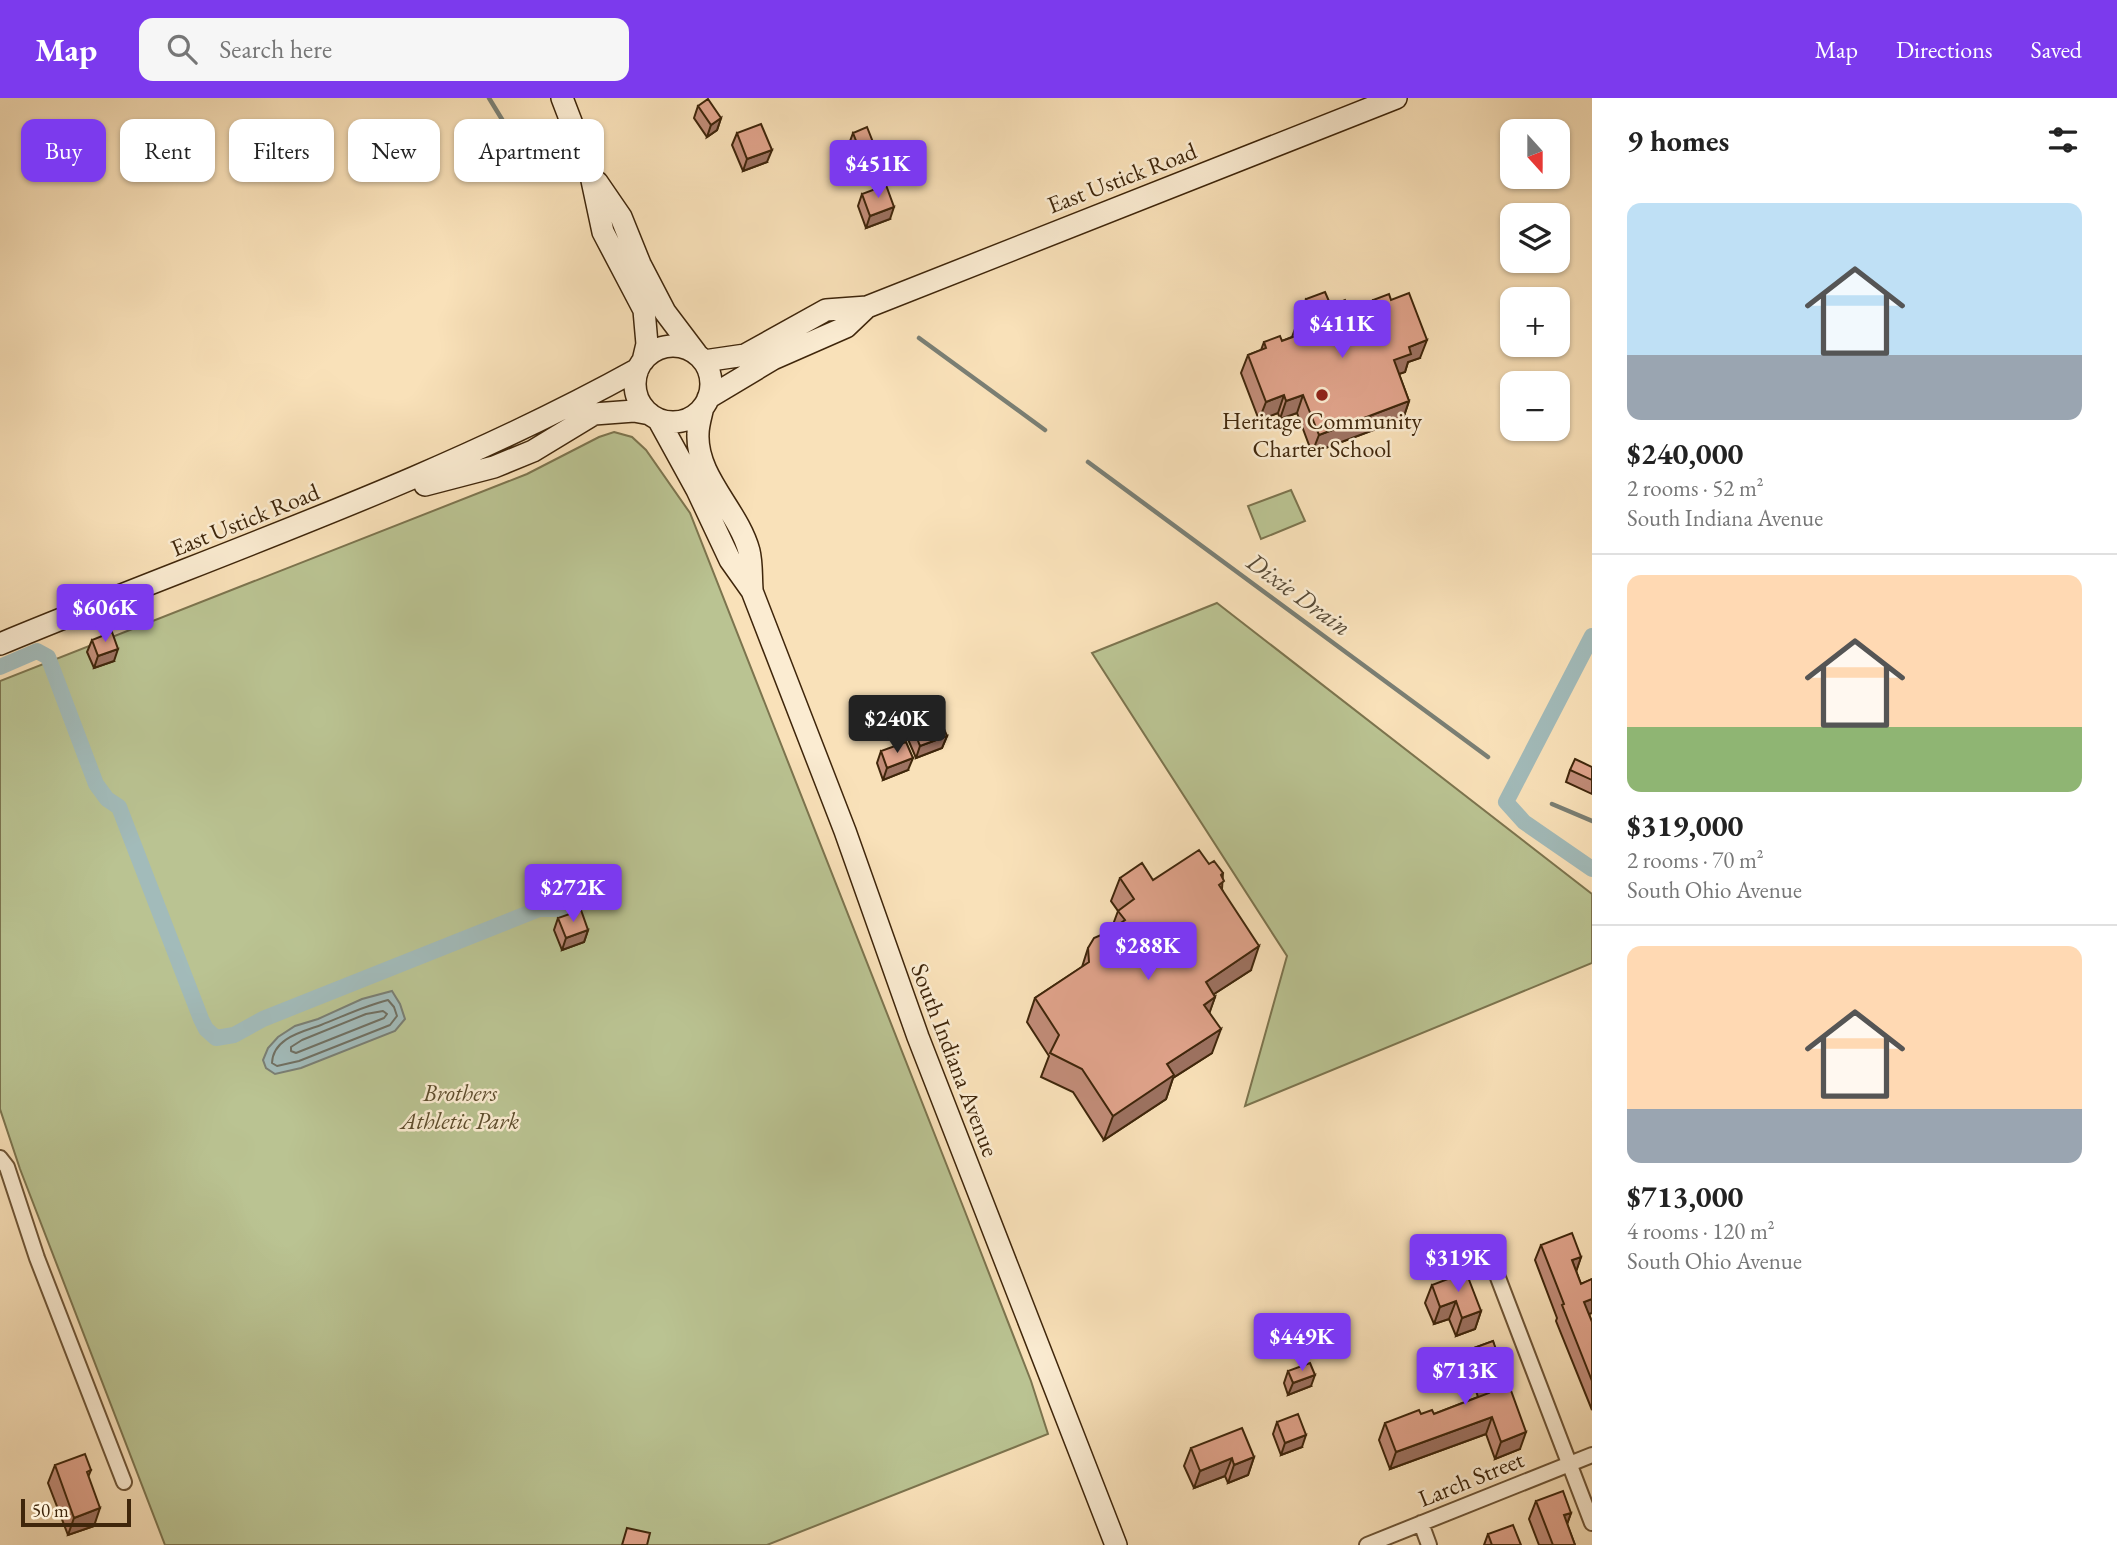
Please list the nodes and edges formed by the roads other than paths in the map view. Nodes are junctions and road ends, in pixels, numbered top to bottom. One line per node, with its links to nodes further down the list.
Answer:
1 (562, 98): 3 (main road)
2 (1396, 98): 6 (main road, East Ustick Road)
3 (570, 119)
4 (592, 182): 8 (main road)
5 (598, 182): 7 (main road)
6 (867, 307): 7 (main road, East Ustick Road); 9 (main road, East Ustick Road)
7 (700, 357): 8 (main road); 9 (main road)
8 (640, 365): 10 (main road); 11 (main road, East Ustick Road)
9 (706, 403): 10 (main road); 12 (main road, South Indiana Avenue)
10 (654, 417): 11 (main road, East Ustick Road); 12 (main road, South Indiana Avenue)
11 (352, 505): 13 (main road, East Ustick Road)
12 (752, 591): 21 (main road, South Indiana Avenue)
13 (0, 644)
14 (0, 1158): 18 (street)
15 (1492, 1262): 17 (street)
16 (1592, 1455): 17 (street, Larch Street)
17 (1569, 1464): 19 (street); 20 (street, Larch Street)
18 (124, 1482)
19 (1592, 1523)
20 (1421, 1524): 22 (street, Larch Street); 23 (street)
21 (1116, 1545)
22 (1367, 1545)
23 (1429, 1545)

